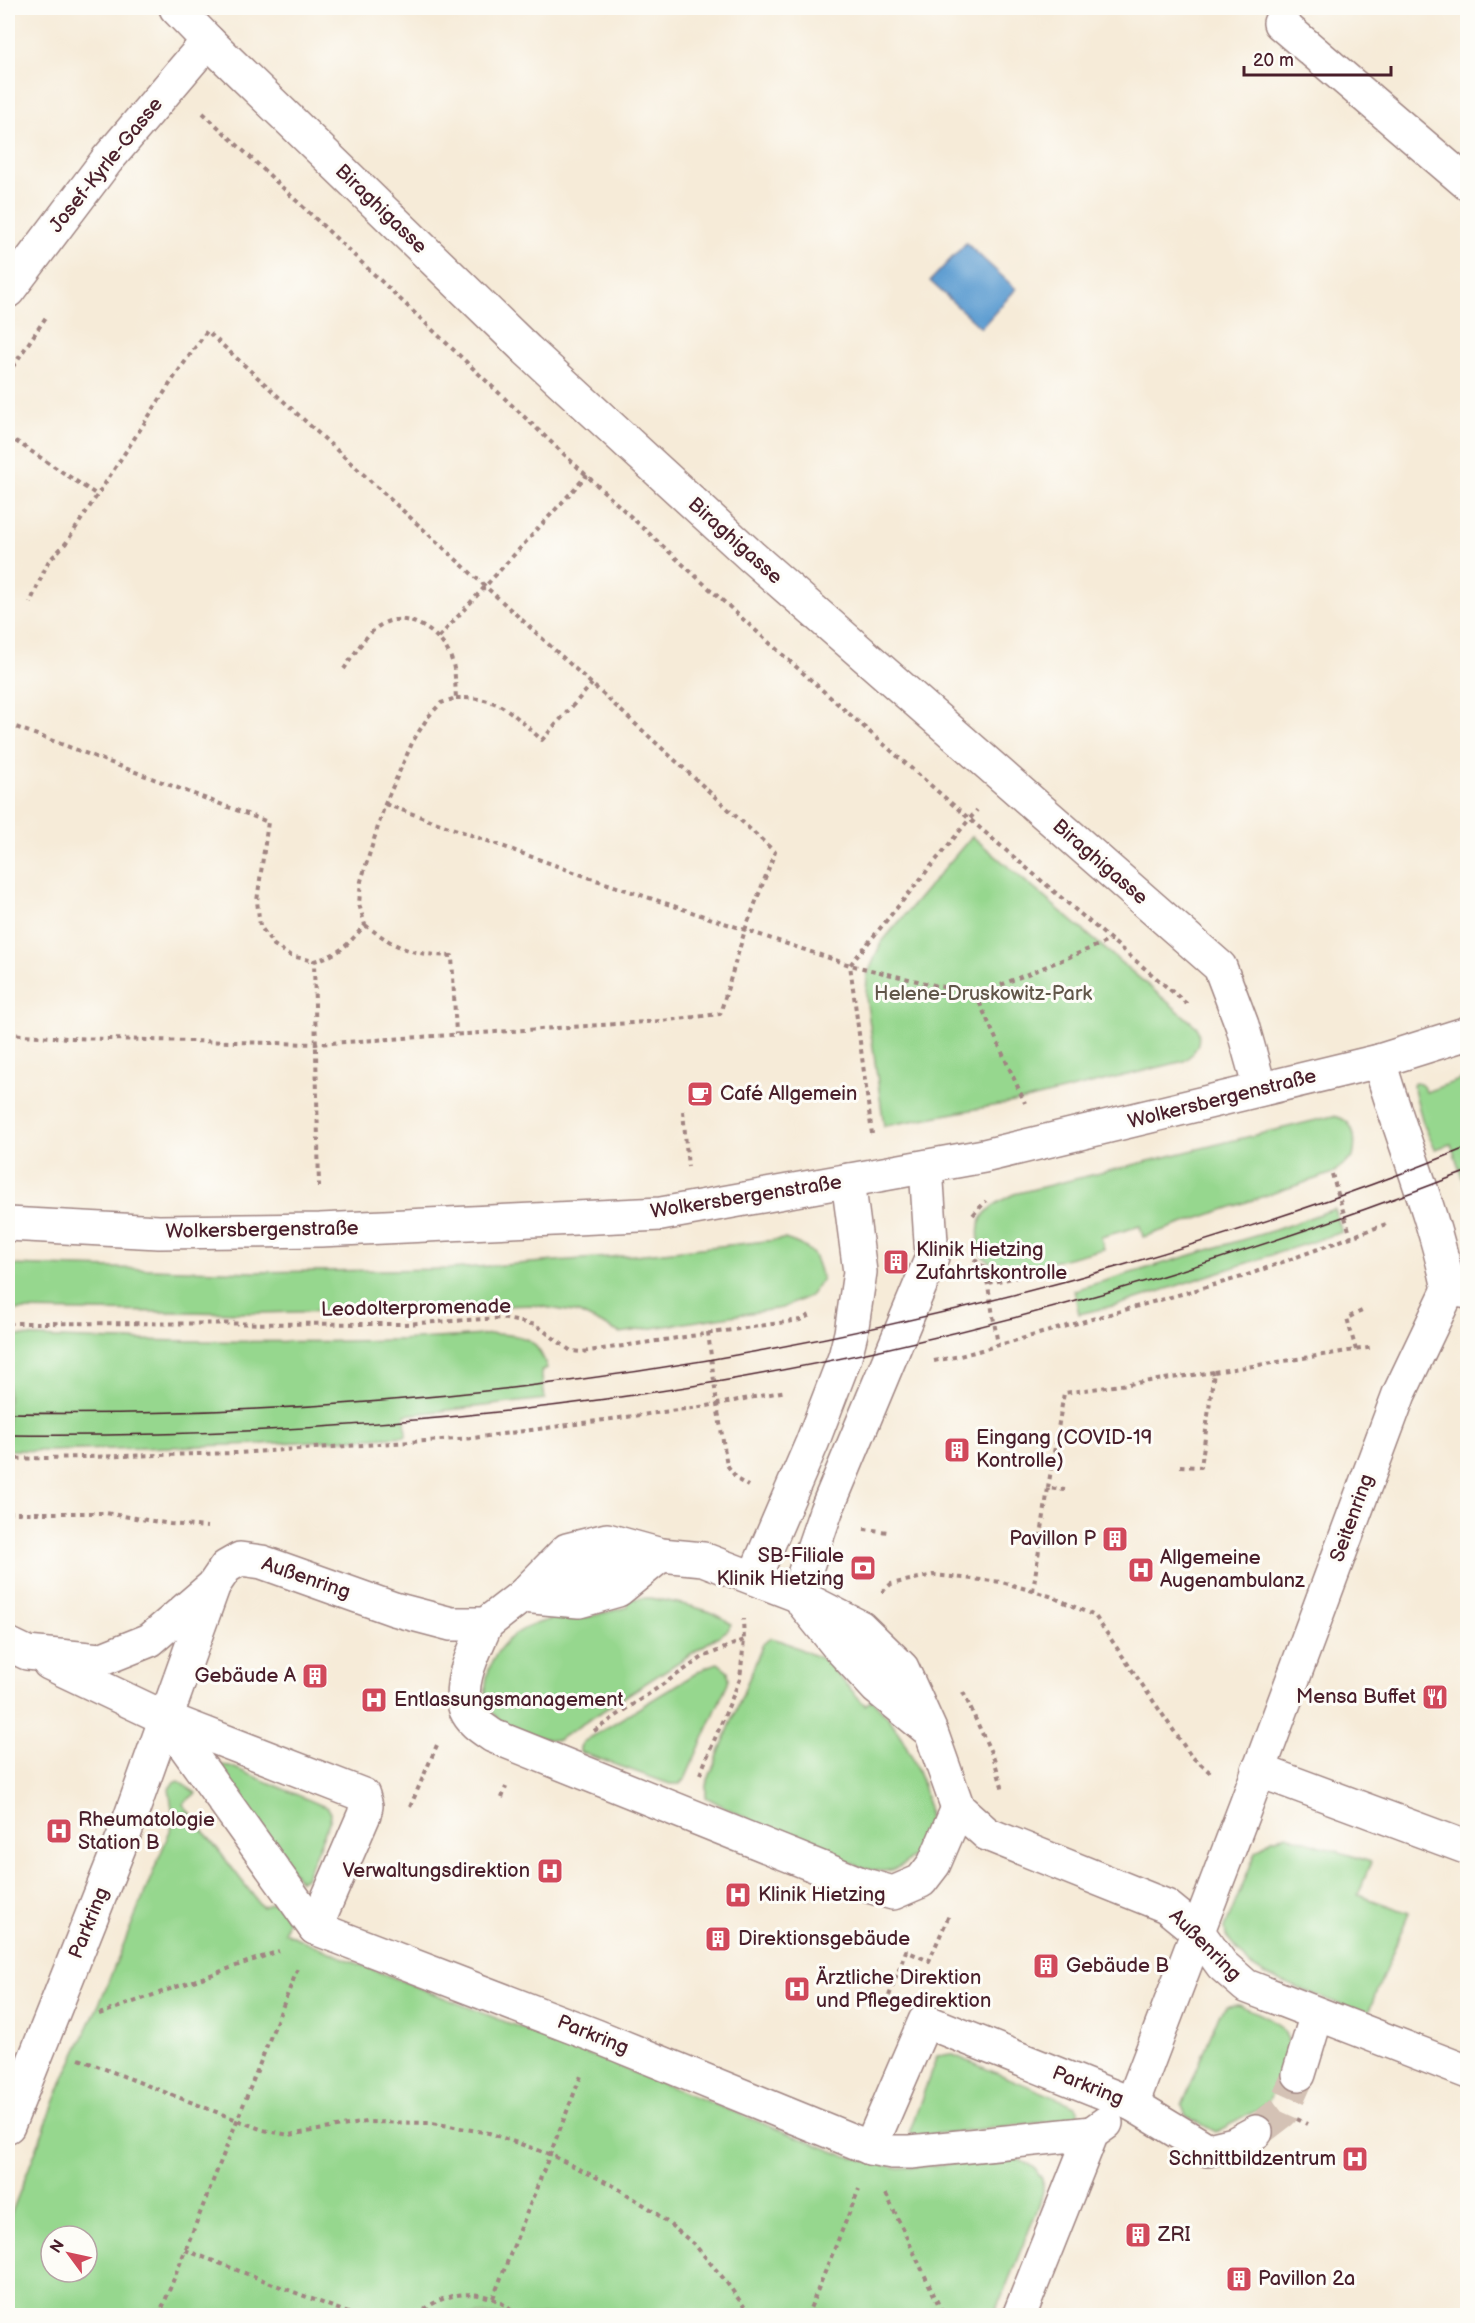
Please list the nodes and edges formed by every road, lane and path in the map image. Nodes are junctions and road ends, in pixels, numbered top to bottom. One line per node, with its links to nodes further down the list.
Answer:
1 (176, 8): 3 (street, Biraghigasse)
2 (1280, 23): 5 (street)
3 (208, 41): 4 (street, Josef-Kyrle-Gasse); 17 (street, Biraghigasse)
4 (171, 85): 6 (street, Josef-Kyrle-Gasse); 8 (path)
5 (1467, 184)
6 (8, 291)
7 (8, 436): 9 (path)
8 (587, 475): 10 (path); 19 (path)
9 (97, 495): 10 (path); 11 (path)
10 (485, 587): 12 (path); 14 (path)
11 (30, 603)
12 (439, 637): 13 (path); 15 (path)
13 (344, 669)
14 (591, 684): 15 (path); 21 (path)
15 (456, 698): 18 (path)
16 (8, 724): 23 (path)
17 (1004, 777): 19 (path); 26 (street, Biraghigasse)
18 (386, 804): 20 (path); 21 (path)
19 (969, 820): 22 (path); 24 (path)
20 (365, 925): 23 (path); 29 (path)
21 (745, 930): 24 (path); 29 (path)
22 (1112, 940): 25 (path); 26 (path)
23 (314, 961): 30 (path)
24 (850, 965): 25 (path); 35 (path)
25 (976, 994): 33 (path)
26 (1238, 1014): 32 (street, Biraghigasse)
27 (1467, 1033): 31 (street, Wolkersbergenstraße)
28 (8, 1034): 30 (path)
29 (456, 1034): 30 (path)
30 (315, 1044): 42 (path)
31 (1379, 1061): 32 (street, Wolkersbergenstraße); 40 (street)
32 (1260, 1089): 37 (street, Wolkersbergenstraße)
33 (1028, 1109)
34 (683, 1111): 36 (path)
35 (873, 1137)
36 (700, 1166)
37 (926, 1167): 39 (street, Wolkersbergenstraße); 53 (street)
38 (1332, 1174): 43 (path)
39 (848, 1180): 42 (street, Wolkersbergenstraße); 55 (street)
40 (1427, 1209): 43 (path); 45 (street)
41 (8, 1224): 42 (street, Wolkersbergenstraße)
42 (320, 1230)
43 (1351, 1237): 51 (path)
44 (1033, 1274): 51 (path)
45 (1458, 1290): 50 (street, Seitenring)
46 (817, 1311): 49 (path, Leodolterpromenade)
47 (1362, 1311): 52 (path)
48 (8, 1323): 49 (path, Leodolterpromenade)
49 (708, 1332): 56 (path)
50 (1424, 1340): 52 (path); 75 (street, Seitenring)
51 (998, 1345): 53 (path)
52 (1356, 1350): 54 (path)
53 (884, 1371): 59 (street)
54 (1214, 1372): 60 (path); 61 (path)
55 (836, 1381): 56 (path); 57 (street)
56 (717, 1405): 58 (path); 63 (path)
57 (812, 1443): 59 (street); 64 (street)
58 (8, 1459)
59 (846, 1460): 67 (street)
60 (1180, 1466)
61 (1048, 1488): 62 (path); 66 (path)
62 (1065, 1490)
63 (758, 1491)
64 (754, 1578): 67 (street, Außenring); 69 (street, Außenring)
65 (213, 1586): 69 (street, Außenring); 71 (street, Außenring); 73 (street, Parkring)
66 (1033, 1591): 68 (path); 77 (path)
67 (797, 1595): 78 (street, Außenring)
68 (879, 1595)
69 (486, 1624): 72 (street)
70 (744, 1640): 74 (path)
71 (17, 1649): 73 (street)
72 (466, 1711): 74 (street); 76 (path)
73 (165, 1718): 76 (street); 81 (street); 84 (street, Parkring)
74 (551, 1759): 78 (street)
75 (1258, 1770): 77 (street, Seitenring); 79 (street)
76 (365, 1800): 81 (street)
77 (1246, 1805): 80 (street, Seitenring)
78 (958, 1808): 80 (street, Außenring)
79 (1467, 1848)
80 (1198, 1932): 82 (street, Außenring); 87 (street, Seitenring)
81 (312, 1934): 83 (street, Parkring); 84 (path); 88 (path)
82 (1317, 2014): 85 (street, Außenring); 86 (street)
83 (597, 2036): 92 (path); 93 (street, Parkring)
84 (42, 2038): 88 (path); 89 (street, Parkring)
85 (1467, 2072)
86 (1299, 2074)
87 (1132, 2104): 90 (street); 91 (street, Parkring); 93 (street, Parkring)
88 (238, 2120): 92 (path); 94 (path)
89 (8, 2126)
90 (1256, 2132)
91 (1092, 2133): 93 (street, Parkring); 103 (street)
92 (549, 2154): 95 (path); 100 (path)
93 (870, 2155): 101 (path); 102 (path)
94 (185, 2250): 96 (path); 97 (path)
95 (493, 2298): 98 (path); 99 (path)
96 (159, 2316)
97 (356, 2316)
98 (418, 2316)
99 (516, 2316)
100 (751, 2316)
101 (807, 2316)
102 (944, 2316)
103 (1019, 2316)

